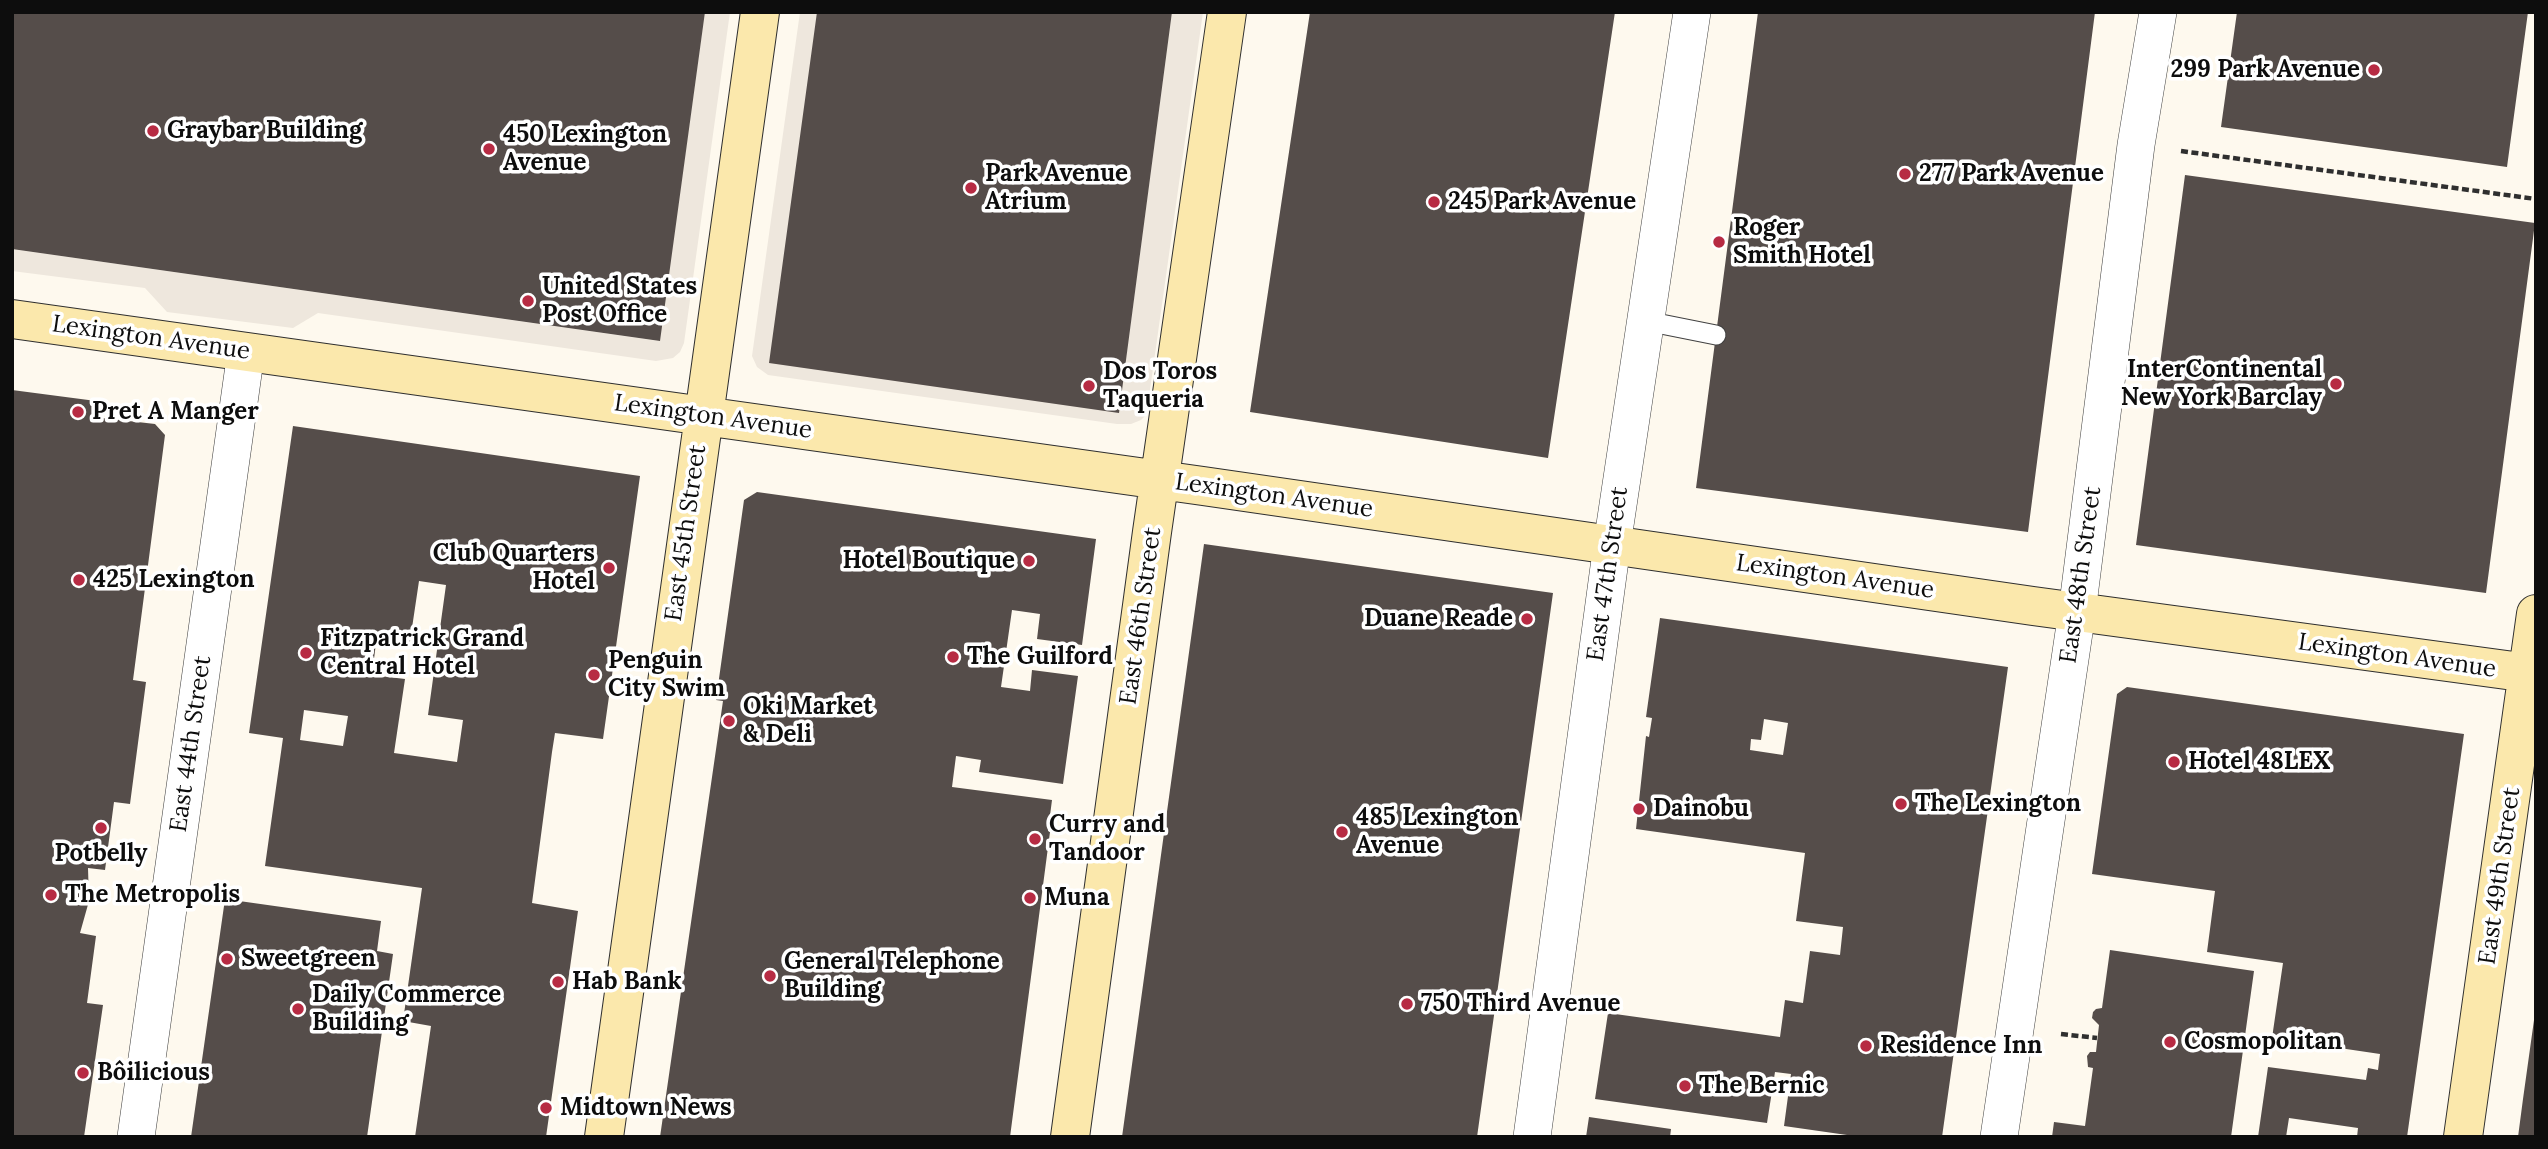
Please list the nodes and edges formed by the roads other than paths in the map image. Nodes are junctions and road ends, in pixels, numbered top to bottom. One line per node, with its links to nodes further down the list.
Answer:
1 (760, 12): 9 (main road, East 45th Street)
2 (1227, 12): 10 (main road, East 46th Street)
3 (1692, 12): 6 (street, East 47th Street)
4 (2158, 12): 12 (street, East 48th Street)
5 (12, 319): 8 (main road, Lexington Avenue)
6 (1646, 321): 7 (lane); 11 (street, East 47th Street)
7 (1716, 335)
8 (246, 352): 9 (main road, Lexington Avenue); 15 (street, East 44th Street)
9 (702, 415): 10 (main road, Lexington Avenue); 16 (main road, East 45th Street)
10 (1160, 480): 11 (main road, Lexington Avenue); 17 (main road, East 46th Street)
11 (1612, 545): 12 (main road, Lexington Avenue); 18 (street, East 47th Street)
12 (2077, 612): 14 (main road, Lexington Avenue); 19 (street, East 48th Street)
13 (2536, 614): 14 (main road, East 49th Street)
14 (2532, 674): 20 (main road, East 49th Street)
15 (136, 1137)
16 (604, 1137)
17 (1070, 1137)
18 (1532, 1137)
19 (1999, 1137)
20 (2463, 1137)

